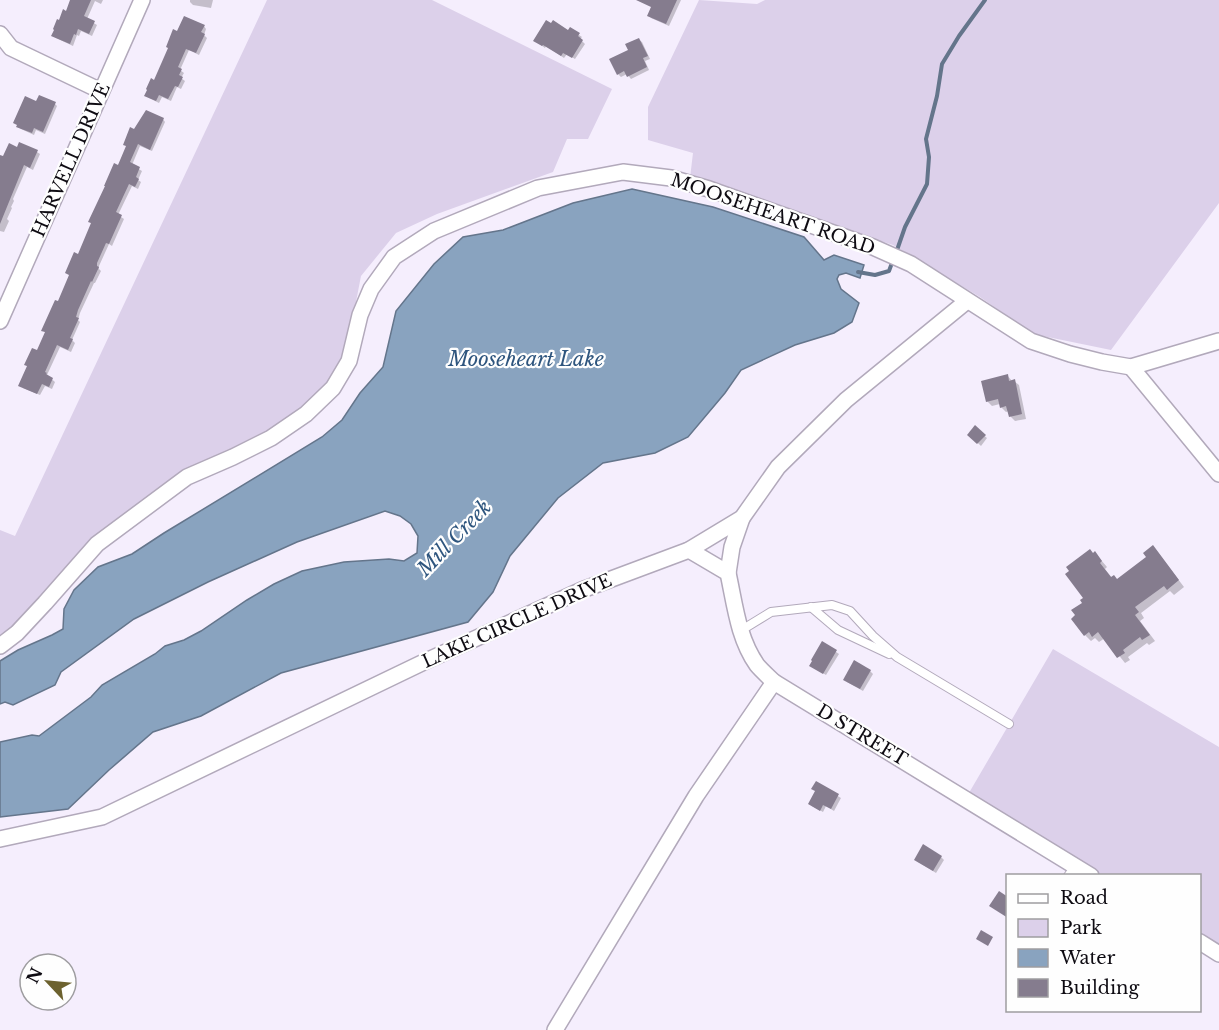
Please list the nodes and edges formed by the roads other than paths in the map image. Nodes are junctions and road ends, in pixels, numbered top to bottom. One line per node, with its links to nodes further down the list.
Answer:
1 (142, 0): 3 (street, HARVELL DRIVE)
2 (0, 34): 3 (street)
3 (101, 91): 5 (street, HARVELL DRIVE)
4 (967, 301): 7 (street, MOOSEHEART ROAD); 9 (street, LAKE CIRCLE DRIVE); 14 (street, MOOSEHEART ROAD)
5 (0, 321)
6 (1219, 341): 7 (street)
7 (1131, 367): 8 (street)
8 (1219, 474)
9 (742, 518): 10 (street, LAKE CIRCLE DRIVE); 11 (street)
10 (689, 550): 11 (street); 18 (street, LAKE CIRCLE DRIVE)
11 (728, 573): 13 (street, D STREET)
12 (811, 607): 13 (lane); 15 (lane); 15 (lane)
13 (740, 631): 16 (street, D STREET)
14 (0, 646)
15 (897, 657): 17 (lane)
16 (774, 682): 19 (street, D STREET); 22 (street)
17 (1009, 724)
18 (0, 839)
19 (1071, 871)
20 (1201, 943): 21 (street)
21 (1219, 954)
22 (555, 1030)

